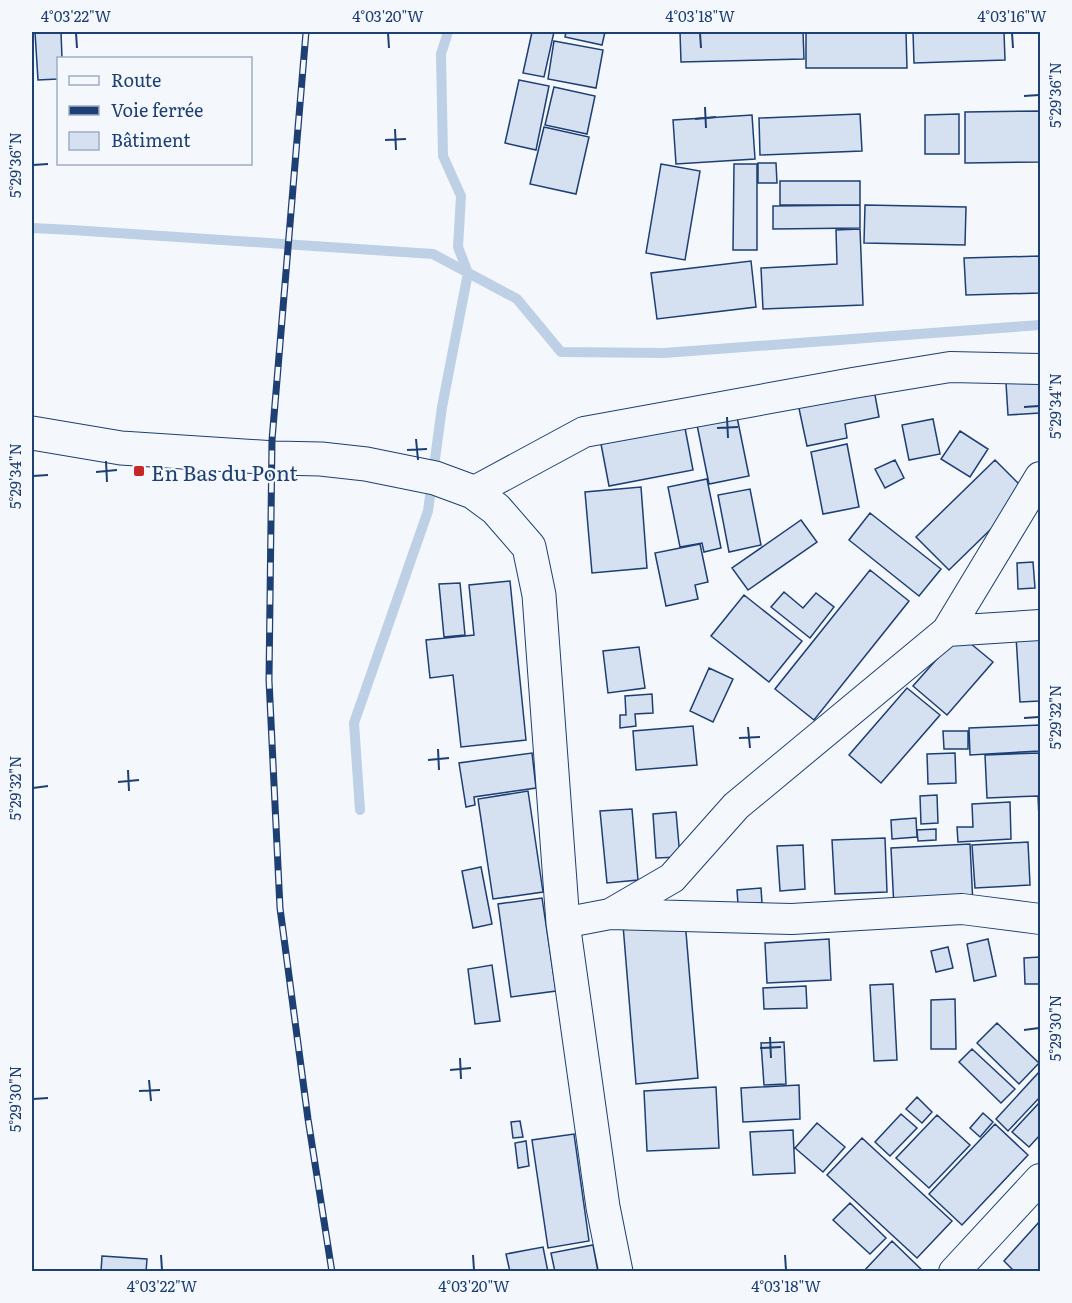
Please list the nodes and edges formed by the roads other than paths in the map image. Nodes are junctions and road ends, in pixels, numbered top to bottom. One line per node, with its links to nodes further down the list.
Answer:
1 (1041, 369): 4 (street)
2 (32, 433): 4 (street)
3 (1041, 477): 6 (street)
4 (472, 492): 9 (street)
5 (1041, 625): 6 (street)
6 (947, 631): 7 (street)
7 (610, 914): 8 (street); 9 (street)
8 (1041, 919)
9 (563, 923): 11 (street)
10 (1041, 1179): 12 (street)
11 (616, 1272)
12 (954, 1272)

